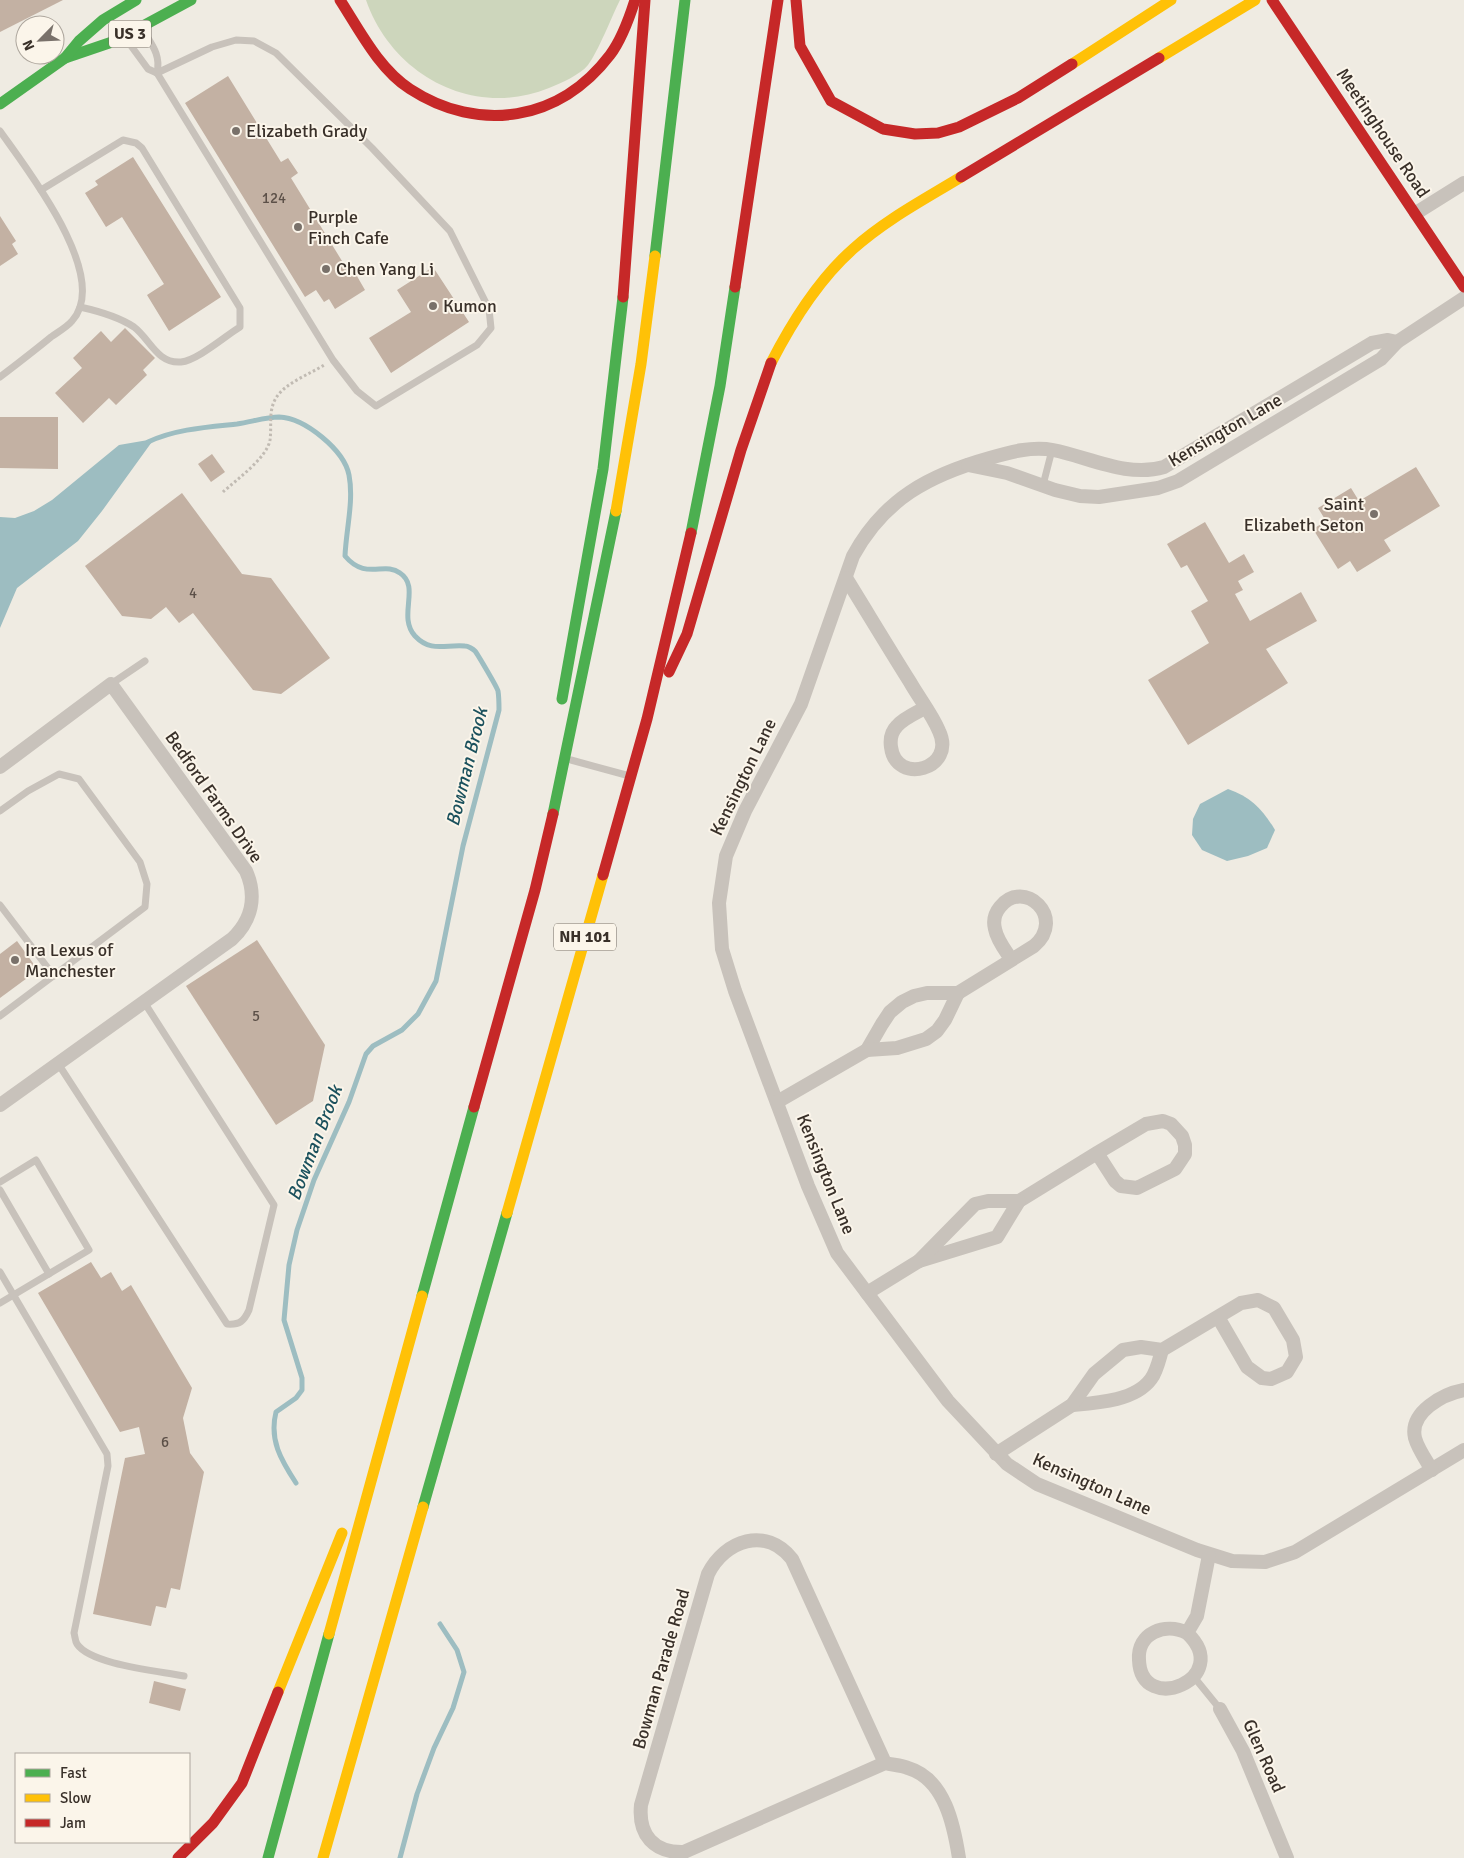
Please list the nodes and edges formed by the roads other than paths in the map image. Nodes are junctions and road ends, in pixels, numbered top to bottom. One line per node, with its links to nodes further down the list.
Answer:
1 (136, 0): 18 (main road, US 3)
2 (191, 0): 15 (main road, US 3)
3 (340, 0): 16 (main road)
4 (353, 0): 16 (main road)
5 (636, 0): 16 (main road)
6 (645, 0): 42 (main road)
7 (684, 0): 44 (main road)
8 (778, 0): 43 (main road, NH 101)
9 (796, 0): 14 (main road)
10 (1159, 0): 14 (main road)
11 (1171, 0): 14 (main road)
12 (1255, 0): 43 (main road)
13 (1272, 0): 25 (main road, Meetinghouse Road)
14 (1148, 16)
15 (142, 28): 17 (main road, US 3); 20 (lane)
16 (360, 30)
17 (125, 37): 18 (main road, US 3); 20 (lane)
18 (65, 58)
19 (55, 65): 21 (main road)
20 (157, 73): 20 (lane)
21 (0, 104)
22 (0, 132): 24 (lane)
23 (1464, 182): 25 (street)
24 (41, 190): 28 (lane); 28 (lane)
25 (1416, 213): 26 (main road, Meetinghouse Road)
26 (1464, 287)
27 (1464, 298): 29 (street, Kensington Lane)
28 (80, 307): 32 (lane)
29 (1397, 342): 30 (street, Kensington Lane); 31 (street, Kensington Lane)
30 (1366, 347): 31 (lane); 33 (street, Kensington Lane)
31 (1375, 363): 35 (street, Kensington Lane)
32 (0, 378)
33 (1212, 440): 34 (street, Kensington Lane); 35 (lane)
34 (1052, 450): 36 (street, Kensington Lane); 37 (lane)
35 (1221, 456): 37 (street, Kensington Lane)
36 (967, 465): 37 (street, Kensington Lane); 38 (street, Kensington Lane)
37 (1043, 485)
38 (846, 578): 41 (street); 58 (street, Kensington Lane)
39 (145, 661): 40 (lane)
40 (111, 684): 45 (street); 54 (street, Bedford Farms Drive)
41 (926, 708): 41 (street)
42 (560, 713)
43 (647, 719): 46 (main road, NH 101)
44 (566, 759): 46 (lane); 49 (main road)
45 (0, 767)
46 (630, 776): 86 (main road, NH 101)
47 (547, 781): 49 (main road)
48 (0, 811): 52 (lane)
49 (535, 890): 74 (main road)
50 (0, 906): 52 (lane)
51 (1011, 959): 51 (street); 53 (street)
52 (54, 976): 55 (lane)
53 (958, 993): 56 (street); 56 (street)
54 (144, 1002): 57 (street, Bedford Farms Drive); 57 (lane)
55 (0, 1016)
56 (868, 1050): 58 (street)
57 (58, 1065): 59 (street, Bedford Farms Drive)
58 (777, 1102): 67 (street, Kensington Lane)
59 (0, 1105)
60 (1097, 1153): 60 (street); 63 (street)
61 (0, 1182): 66 (lane)
62 (0, 1190): 66 (lane)
63 (1019, 1201): 64 (street); 64 (street)
64 (919, 1261): 67 (street)
65 (0, 1272): 68 (lane)
66 (49, 1274): 68 (lane)
67 (867, 1293): 76 (street, Kensington Lane)
68 (13, 1294): 69 (lane); 80 (lane)
69 (0, 1303)
70 (1218, 1317): 70 (street); 71 (street)
71 (1162, 1350): 73 (street); 73 (street)
72 (1464, 1390): 77 (street)
73 (1072, 1405): 76 (street)
74 (385, 1427): 84 (main road); 85 (main road)
75 (1464, 1450): 77 (street, Kensington Lane)
76 (996, 1454): 78 (street, Kensington Lane)
77 (1432, 1470): 78 (street, Kensington Lane)
78 (1209, 1555): 79 (street)
79 (1187, 1634): 81 (street); 81 (street)
80 (184, 1676)
81 (1194, 1677): 82 (lane, Glen Road)
82 (1220, 1709): 88 (street, Glen Road)
83 (886, 1763): 83 (street, Bowman Parade Road); 87 (street)
84 (178, 1858)
85 (268, 1858)
86 (322, 1858)
87 (959, 1858)
88 (1287, 1858)

